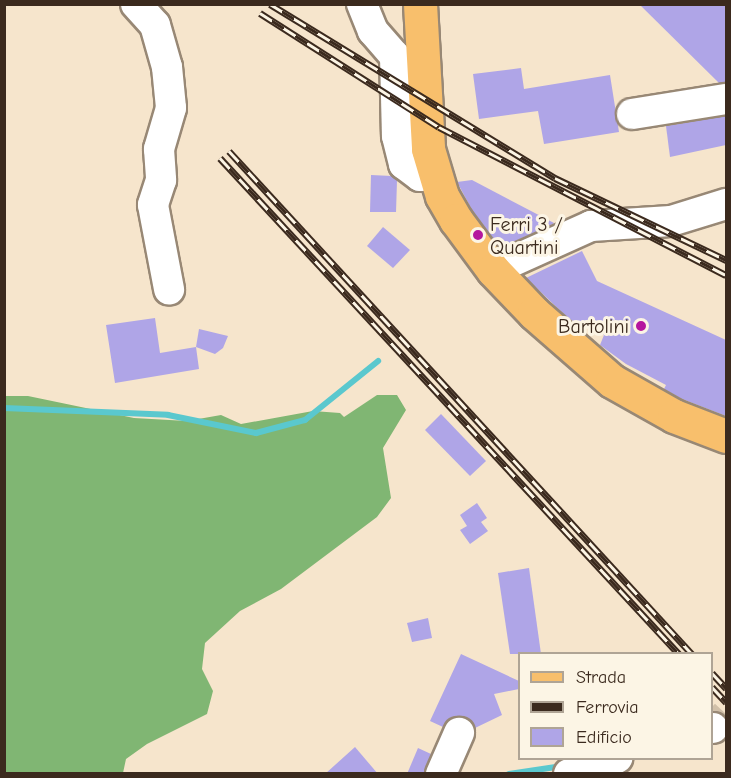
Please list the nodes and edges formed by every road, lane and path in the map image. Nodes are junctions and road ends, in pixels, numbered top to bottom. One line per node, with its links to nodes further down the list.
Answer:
1 (136, 4): 9 (street)
2 (362, 4): 6 (street)
3 (420, 4): 6 (main road)
4 (726, 99): 5 (street)
5 (632, 114)
6 (435, 172): 8 (main road)
7 (726, 204): 8 (street)
8 (493, 270): 10 (main road)
9 (169, 289)
10 (726, 436)
11 (459, 733): 13 (street)
12 (614, 760): 14 (street)
13 (441, 774)
14 (569, 774)

